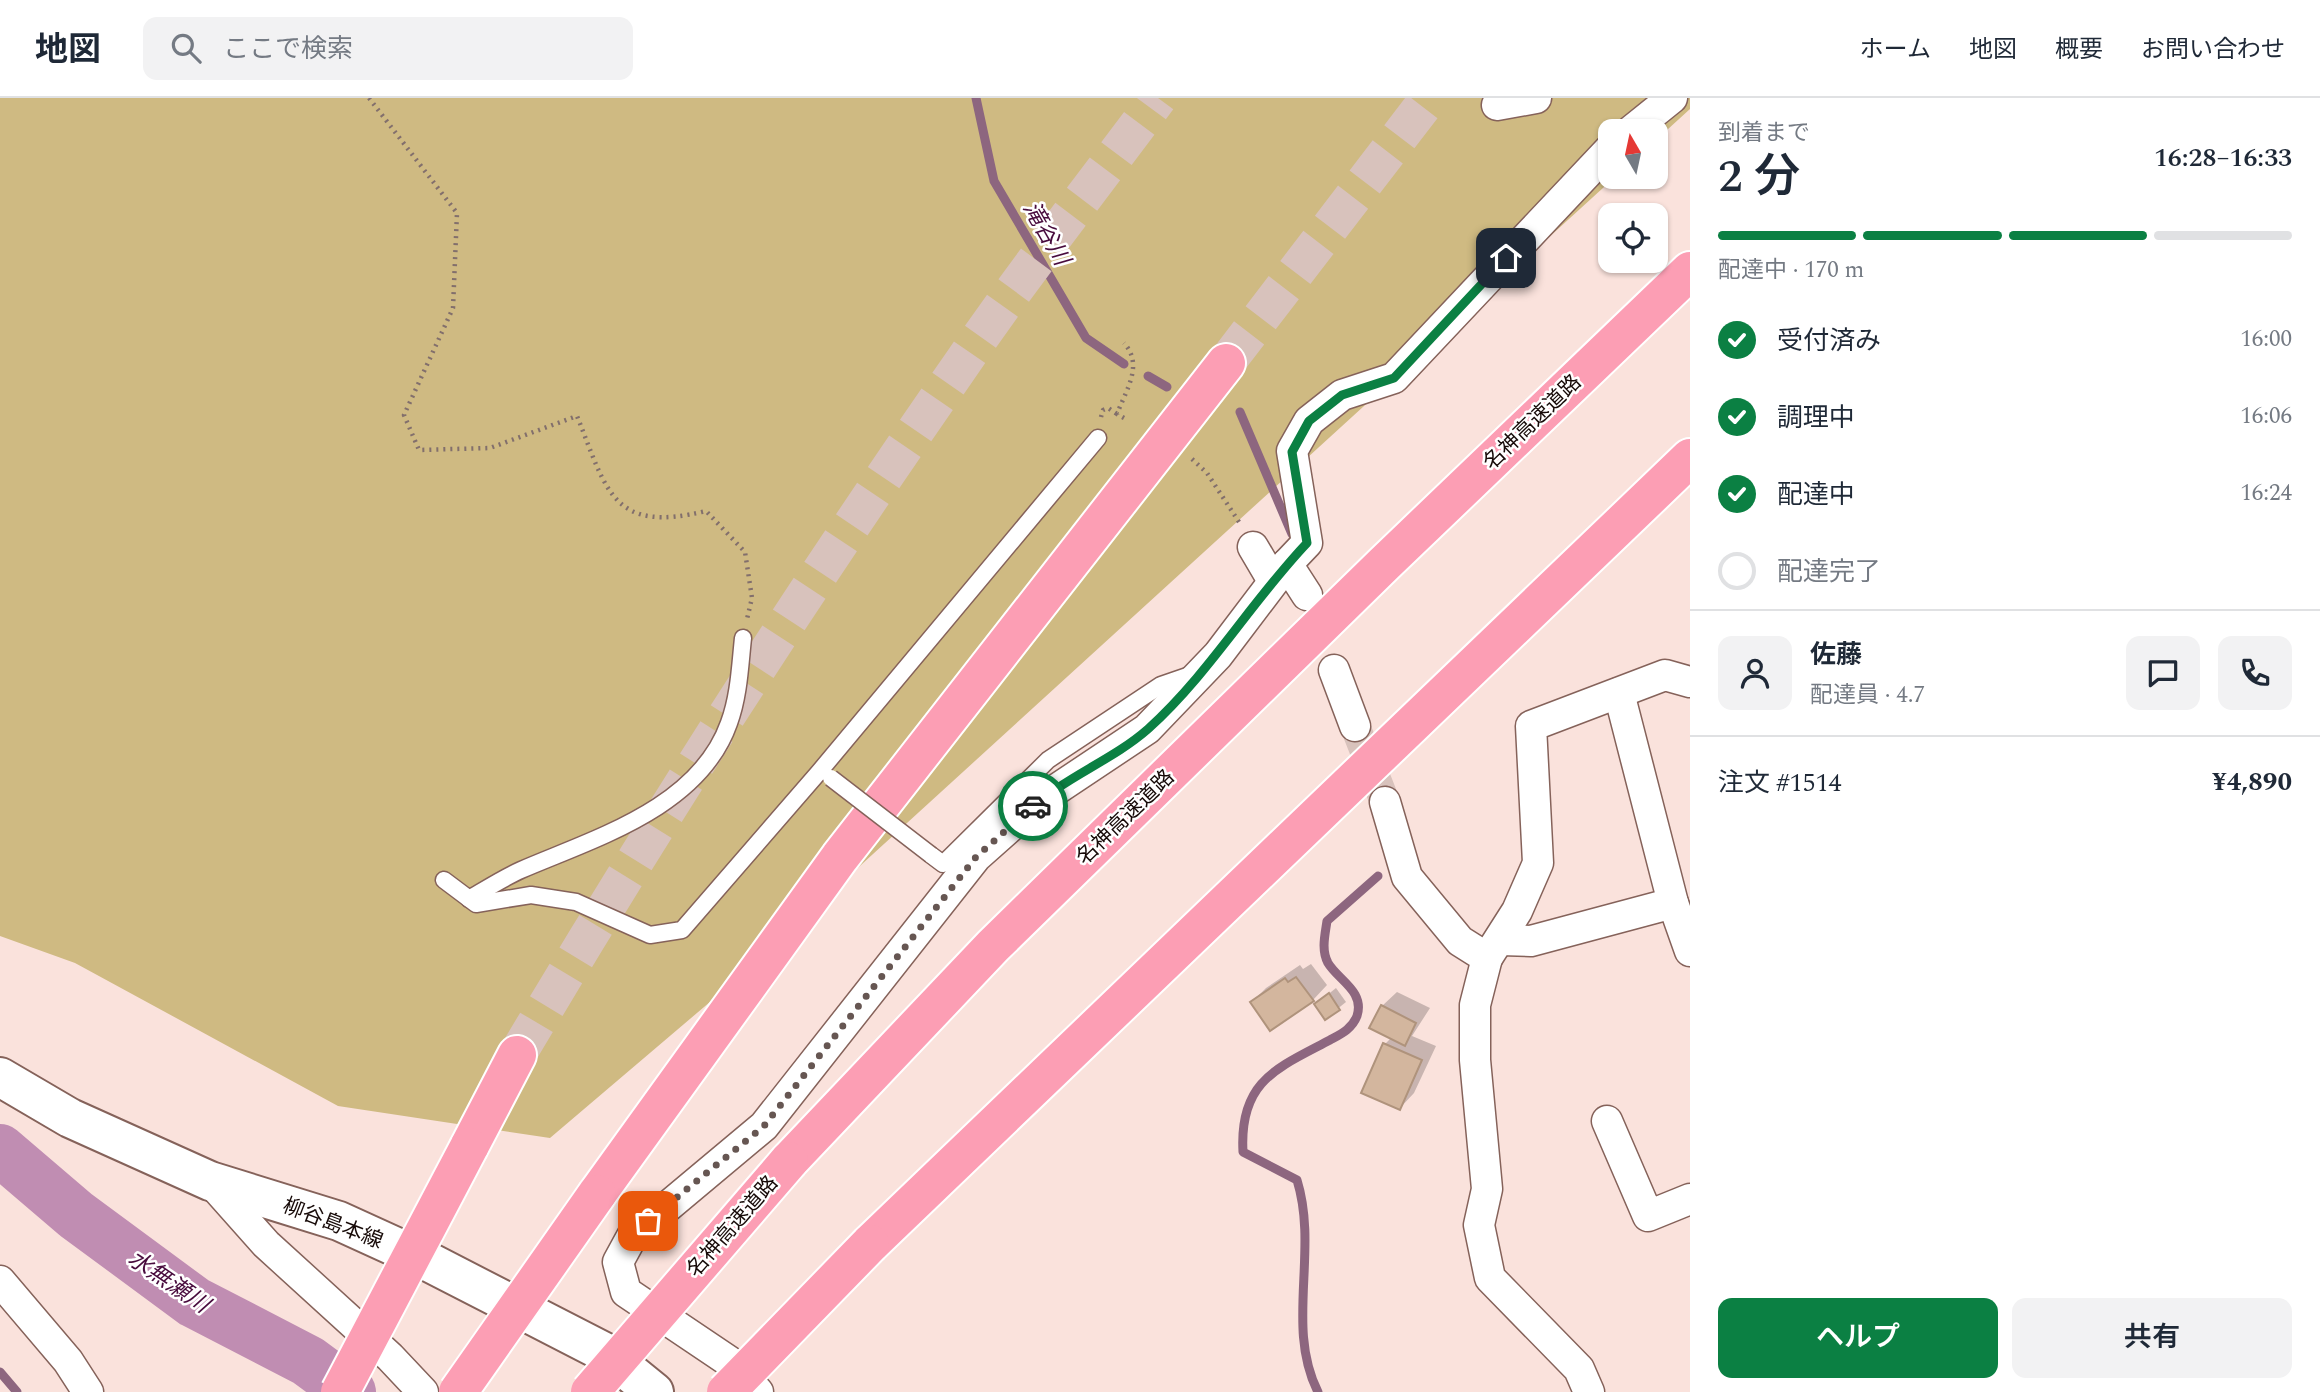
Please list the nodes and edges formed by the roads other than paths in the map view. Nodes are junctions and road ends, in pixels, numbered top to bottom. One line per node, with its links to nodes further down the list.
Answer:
1 (1536, 98): 3 (street)
2 (1672, 98): 4 (street)
3 (1497, 105)
4 (1647, 119)
5 (1598, 162): 11 (street)
6 (1690, 271): 36 (highway, 名神高速道路, bridge)
7 (1226, 362): 35 (highway, bridge)
8 (1098, 438): 19 (lane)
9 (1690, 458): 38 (highway, bridge)
10 (1253, 547): 11 (street)
11 (1280, 572): 12 (street); 15 (street)
12 (1307, 595)
13 (743, 638): 22 (lane)
14 (1334, 670): 18 (street)
15 (1202, 671): 19 (lane, bridge); 39 (street)
16 (1690, 682): 17 (street)
17 (1619, 693): 23 (street); 24 (street)
18 (1355, 726)
19 (825, 775): 22 (lane)
20 (1385, 802): 24 (street)
21 (444, 880): 22 (lane)
22 (469, 899)
23 (1673, 903): 24 (street); 25 (street)
24 (1494, 949): 40 (street)
25 (1690, 951)
26 (517, 1055): 33 (highway, bridge)
27 (0, 1077): 29 (main road, 柳谷島本線)
28 (1607, 1121): 30 (street)
29 (210, 1181): 34 (street); 37 (main road, 柳谷島本線)
30 (1690, 1199)
31 (0, 1281): 32 (street)
32 (88, 1392)
33 (340, 1392)
34 (423, 1392)
35 (458, 1392)
36 (590, 1392)
37 (654, 1392)
38 (726, 1392)
39 (758, 1392)
40 (1589, 1392)

